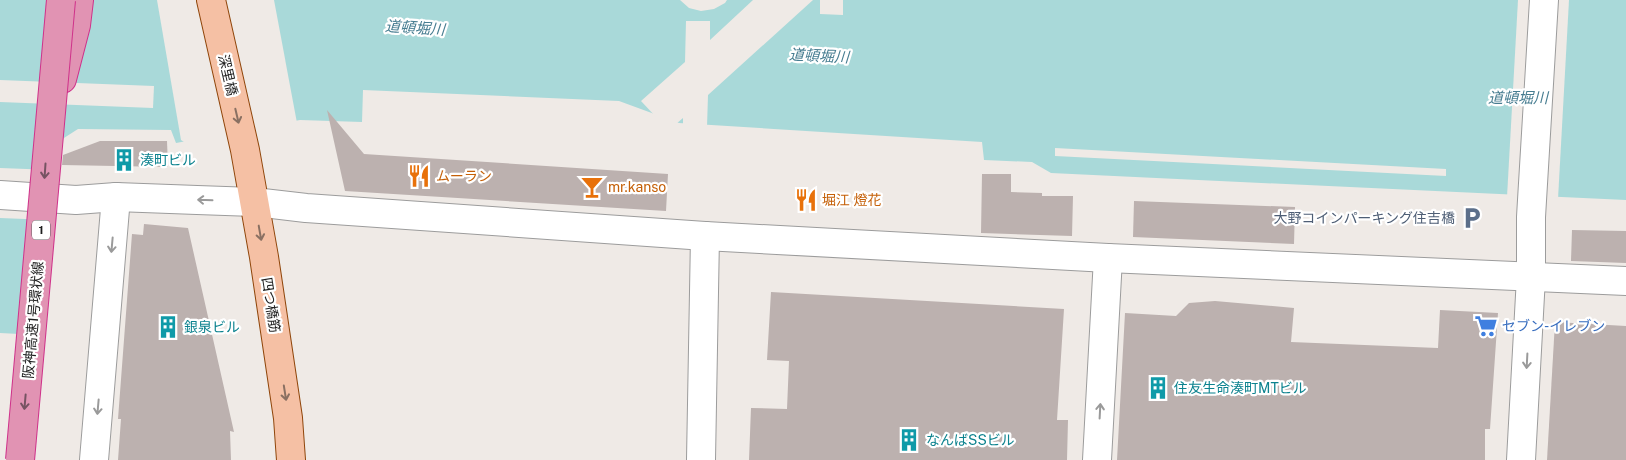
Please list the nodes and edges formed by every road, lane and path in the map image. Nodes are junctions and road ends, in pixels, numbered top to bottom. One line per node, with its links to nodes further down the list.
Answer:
1 (61, 0): 5 (highway, 阪神高速1号環状線 / 1, bridge)
2 (79, 0): 5 (highway, bridge)
3 (211, 0): 6 (main road, 深里橋, one-way to 6)
4 (1544, 0): 12 (street)
5 (49, 129): 14 (highway, 阪神高速1号環状線 / 1, one-way to 14, bridge)
6 (245, 150): 9 (main road, 四つ橋筋)
7 (0, 196): 8 (street)
8 (116, 197): 9 (street, one-way to 8); 15 (street, one-way to 15)
9 (254, 202): 10 (street); 16 (main road, 四つ橋筋, one-way to 16)
10 (705, 236): 11 (street); 17 (street)
11 (1108, 258): 12 (street); 18 (street, one-way to 11)
12 (1531, 277): 13 (street); 19 (street, one-way to 19)
13 (1626, 281)
14 (20, 460)
15 (94, 460)
16 (291, 460)
17 (700, 460)
18 (1097, 460)
19 (1521, 460)

